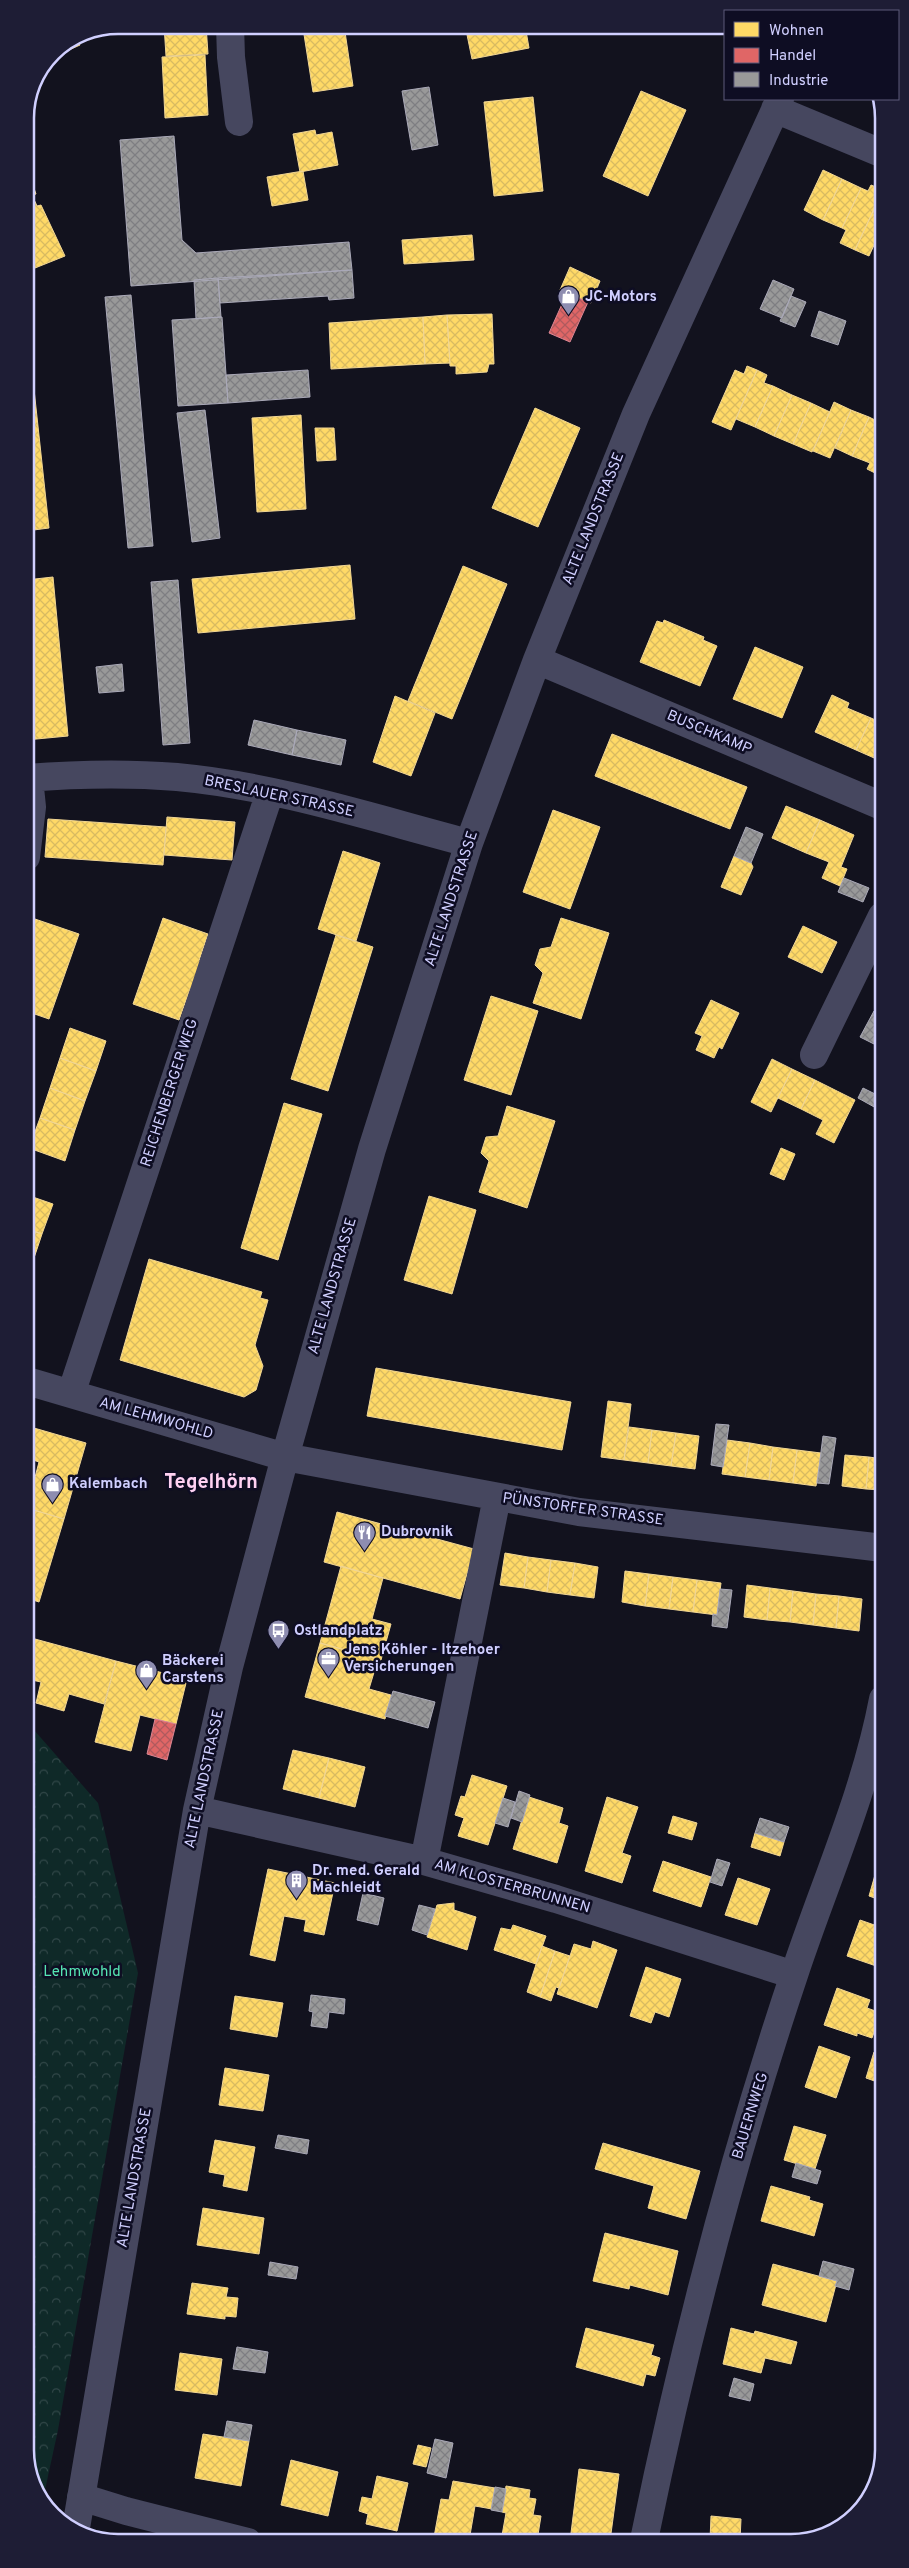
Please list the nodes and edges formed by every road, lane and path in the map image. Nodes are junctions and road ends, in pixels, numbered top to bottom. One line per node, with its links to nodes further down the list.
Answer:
1 (230, 34): 3 (street)
2 (778, 104): 4 (street); 5 (street, ALTE LANDSTRASSE)
3 (239, 122)
4 (875, 150)
5 (537, 660): 8 (street, BUSCHKAMP); 9 (street, ALTE LANDSTRASSE)
6 (34, 778): 7 (street, BRESLAUER STRASSE)
7 (270, 792): 9 (street, BRESLAUER STRASSE); 13 (street, REICHENBERGER WEG)
8 (875, 803)
9 (469, 843): 14 (street, ALTE LANDSTRASSE)
10 (875, 930): 11 (street)
11 (814, 1055)
12 (34, 1383): 13 (street, AM LEHMWOHLD)
13 (71, 1394): 14 (street, AM LEHMWOHLD)
14 (285, 1457): 15 (street, PÜNSTORFER STRASSE); 18 (street, ALTE LANDSTRASSE)
15 (497, 1497): 16 (street, PÜNSTORFER STRASSE); 19 (street)
16 (875, 1547)
17 (875, 1737): 20 (street, BAUERNWEG)
18 (197, 1810): 19 (street, AM KLOSTERBRUNNEN); 21 (street, ALTE LANDSTRASSE)
19 (424, 1861): 20 (street, AM KLOSTERBRUNNEN)
20 (794, 1975): 24 (street, BAUERNWEG)
21 (81, 2497): 22 (street, ALTE LANDSTRASSE); 23 (street)
22 (77, 2523)
23 (217, 2534)
24 (645, 2534)

